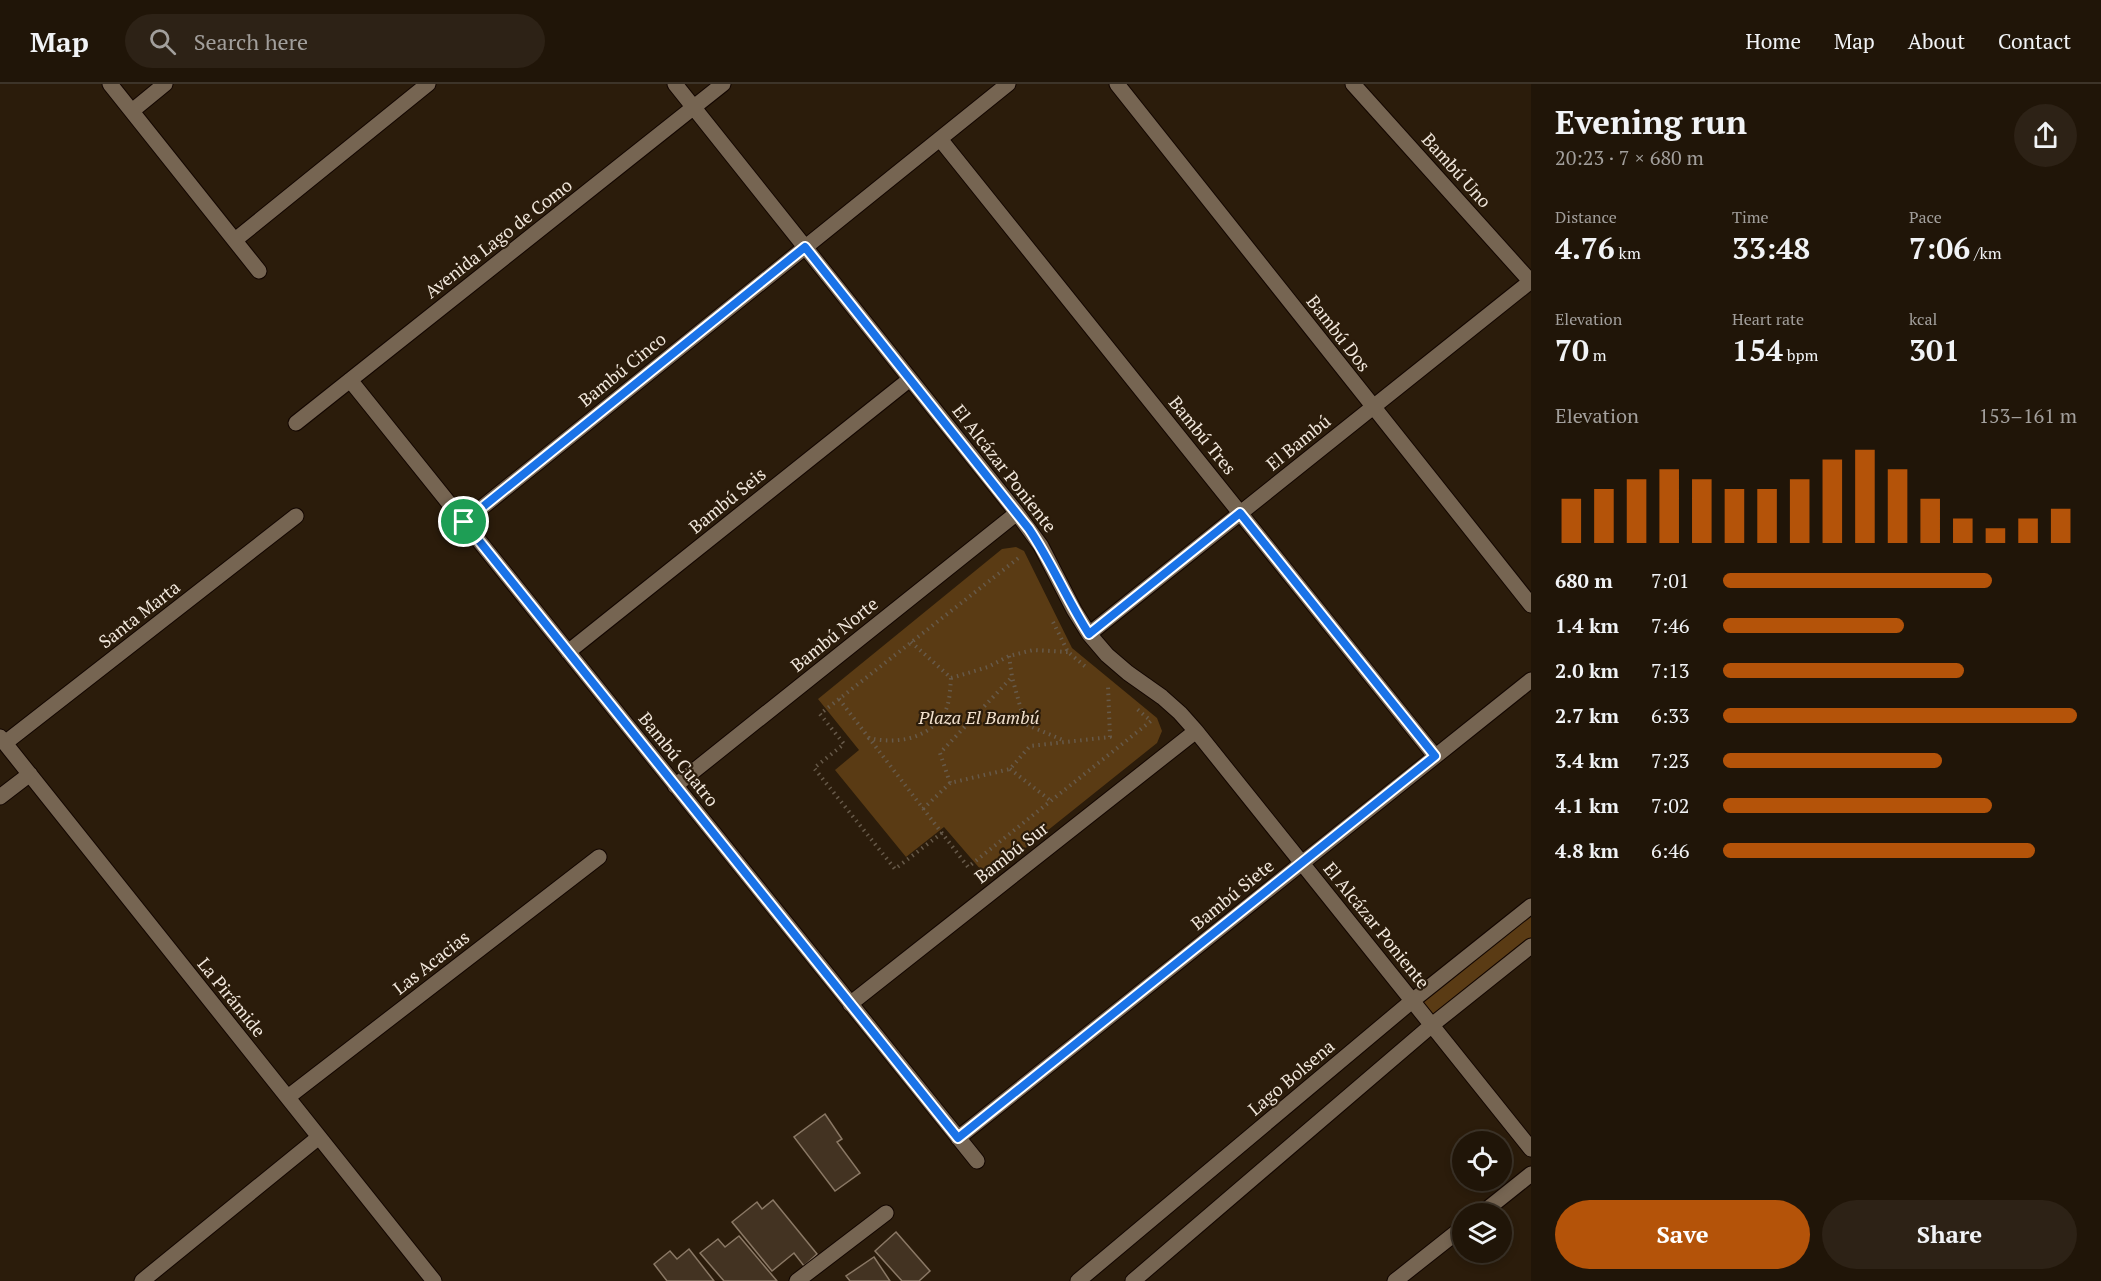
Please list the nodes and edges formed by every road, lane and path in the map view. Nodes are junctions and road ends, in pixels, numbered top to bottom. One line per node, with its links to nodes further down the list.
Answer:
1 (110, 84): 10 (street)
2 (165, 84): 10 (street)
3 (428, 84): 12 (street)
4 (675, 84): 9 (street, El Alcázar Poniente)
5 (723, 84): 9 (street, Avenida Lago de Como)
6 (1008, 84): 11 (street, Bambú Cinco)
7 (1117, 84): 18 (street, Bambú Dos)
8 (1353, 84): 15 (street, Bambú Uno)
9 (694, 107): 13 (street, El Alcázar Poniente); 17 (street, Avenida Lago de Como)
10 (132, 111): 12 (street)
11 (939, 139): 13 (street, Bambú Cinco); 21 (street, Bambú Tres)
12 (234, 240): 14 (street)
13 (805, 247): 16 (street, El Alcázar Poniente); 23 (street, Bambú Cinco)
14 (259, 271)
15 (1531, 281): 18 (street, El Bambú)
16 (910, 379): 20 (street, El Alcázar Poniente); 29 (street, Bambú Seis)
17 (350, 380): 19 (street, Avenida Lago de Como); 23 (street, Bambú Cuatro)
18 (1373, 406): 21 (street, El Bambú); 25 (street, Bambú Dos)
19 (296, 423)
20 (1017, 513): 27 (street, El Alcázar Poniente); 49 (street, Bambú Norte)
21 (1240, 513): 27 (street, El Bambú); 45 (street, Bambú Tres)
22 (296, 516): 43 (street, Santa Marta)
23 (464, 522): 29 (street, Bambú Cuatro)
24 (1026, 564): 28 (path)
25 (1531, 605)
26 (1049, 613): 30 (path)
27 (1089, 634): 41 (street, El Alcázar Poniente)
28 (911, 642): 34 (path); 39 (path)
29 (568, 652): 49 (street, Bambú Cuatro)
30 (1068, 652): 31 (path); 32 (path)
31 (1010, 656): 33 (path); 34 (path)
32 (1092, 672)
33 (1012, 676): 44 (path); 48 (path)
34 (951, 678): 42 (path)
35 (1100, 678): 37 (path)
36 (1531, 680): 45 (street, Bambú Siete)
37 (1108, 685): 38 (path); 44 (path)
38 (1117, 692)
39 (839, 699): 42 (path); 53 (path)
40 (1135, 707): 51 (path)
41 (1196, 731): 55 (street, El Alcázar Poniente); 59 (street, Bambú Sur)
42 (868, 738): 52 (path)
43 (2, 740): 47 (street, La Pirámide)
44 (1067, 742): 46 (path)
45 (1435, 756): 55 (street, Bambú Siete)
46 (1010, 769): 48 (path); 51 (path)
47 (30, 774): 50 (street); 61 (street, La Pirámide)
48 (950, 783): 52 (path)
49 (675, 786): 59 (street, Bambú Cuatro)
50 (0, 797)
51 (1051, 801): 53 (path)
52 (923, 809): 53 (path)
53 (942, 833)
54 (598, 856): 61 (street, Las Acacias)
55 (1302, 863): 58 (street, El Alcázar Poniente); 63 (street, Bambú Siete)
56 (1531, 906): 58 (street, Lago Bolsena)
57 (1531, 946): 60 (street)
58 (1412, 1001): 60 (street, El Alcázar Poniente); 73 (street, Lago Bolsena)
59 (850, 1004): 63 (street, Bambú Cuatro)
60 (1432, 1025): 64 (street, El Alcázar Poniente); 74 (street)
61 (288, 1098): 62 (street, La Pirámide)
62 (320, 1137): 70 (street); 71 (street, La Pirámide)
63 (958, 1138): 65 (street, Bambú Cuatro)
64 (1531, 1149)
65 (977, 1161)
66 (1531, 1174): 67 (street)
67 (1495, 1203)
68 (886, 1213): 72 (street)
69 (1452, 1236): 75 (street)
70 (142, 1281)
71 (434, 1281)
72 (797, 1281)
73 (1078, 1281)
74 (1133, 1281)
75 (1395, 1281)

